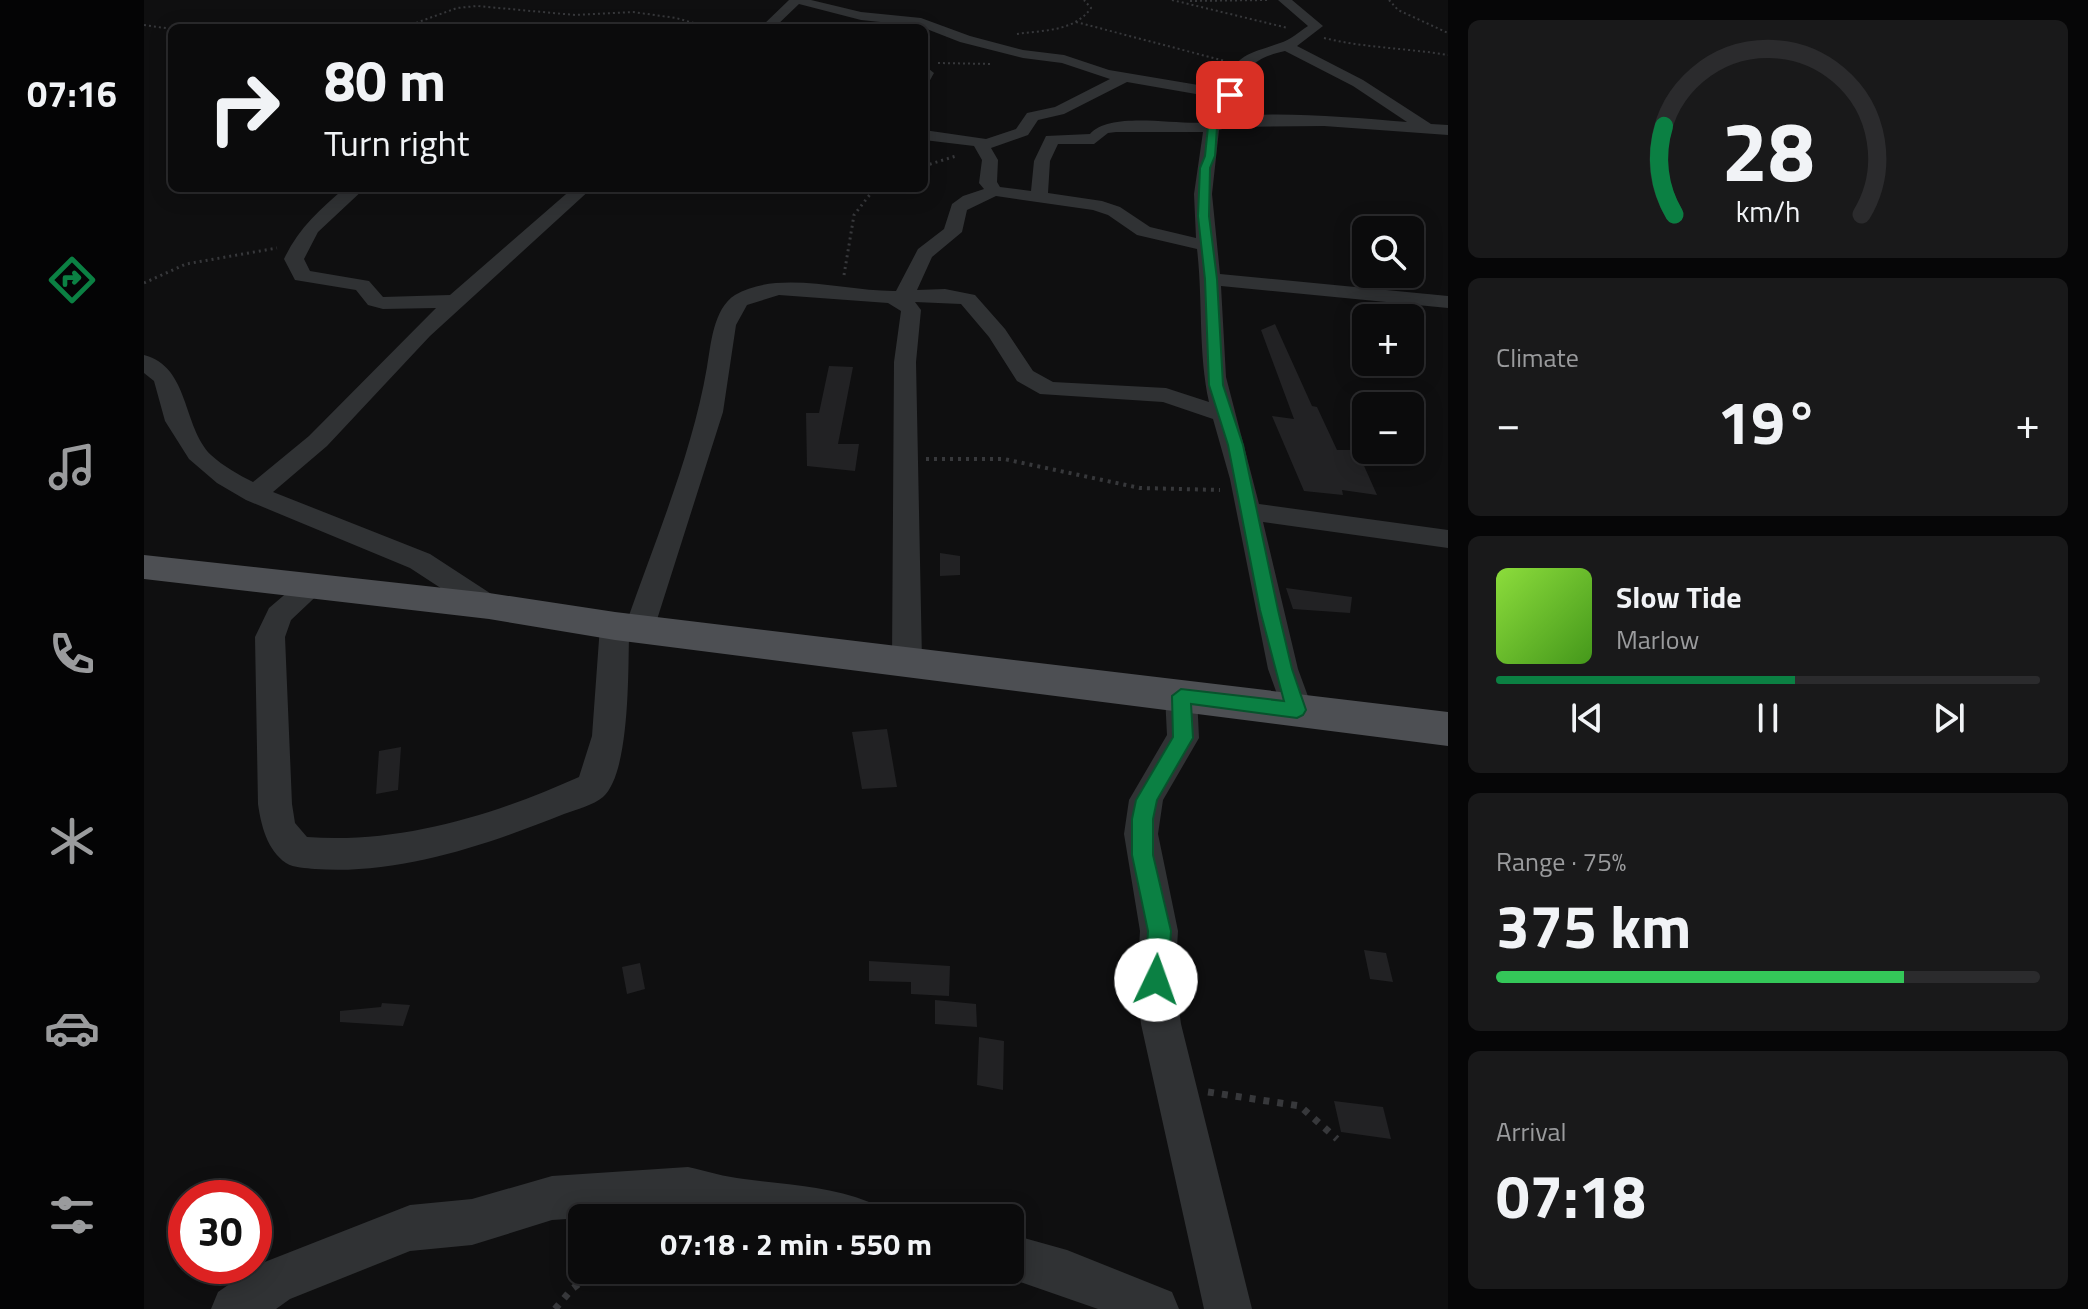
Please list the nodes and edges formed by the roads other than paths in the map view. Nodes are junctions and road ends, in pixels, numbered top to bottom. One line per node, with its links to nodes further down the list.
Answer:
1 (796, 0): 3 (street); 4 (street)
2 (1284, 0): 8 (street)
3 (838, 12): 4 (street); 6 (street)
4 (780, 15): 5 (street)
5 (771, 24)
6 (927, 24)
7 (928, 24): 9 (street)
8 (1287, 46): 10 (street); 12 (street)
9 (1125, 77): 10 (street); 14 (street)
10 (1230, 95): 11 (street)
11 (1215, 125): 12 (street); 18 (street); 19 (street)
12 (1437, 129)
13 (928, 135): 14 (street)
14 (983, 145): 15 (street)
15 (995, 191): 18 (street); 21 (street)
16 (351, 192): 22 (street)
17 (579, 192): 22 (street)
18 (1039, 198): 19 (street)
19 (1208, 246): 20 (street)
20 (1211, 279): 23 (street); 25 (street)
21 (898, 296): 25 (street); 32 (street); 33 (street)
22 (457, 301): 26 (street)
23 (1448, 302)
24 (144, 362): 26 (street)
25 (1226, 415): 27 (street)
26 (255, 494): 31 (street)
27 (1246, 500): 28 (street); 35 (street)
28 (1448, 539)
29 (144, 567): 30 (main road)
30 (313, 586): 31 (main road); 32 (street)
31 (489, 606): 32 (main road)
32 (627, 628): 33 (main road)
33 (907, 661): 34 (main road)
34 (1181, 696): 35 (main road); 41 (street)
35 (1297, 710): 36 (main road)
36 (1448, 729)
37 (767, 1204): 39 (street)
38 (1024, 1261): 40 (street)
39 (235, 1309)
40 (1155, 1309)
41 (1228, 1309)

